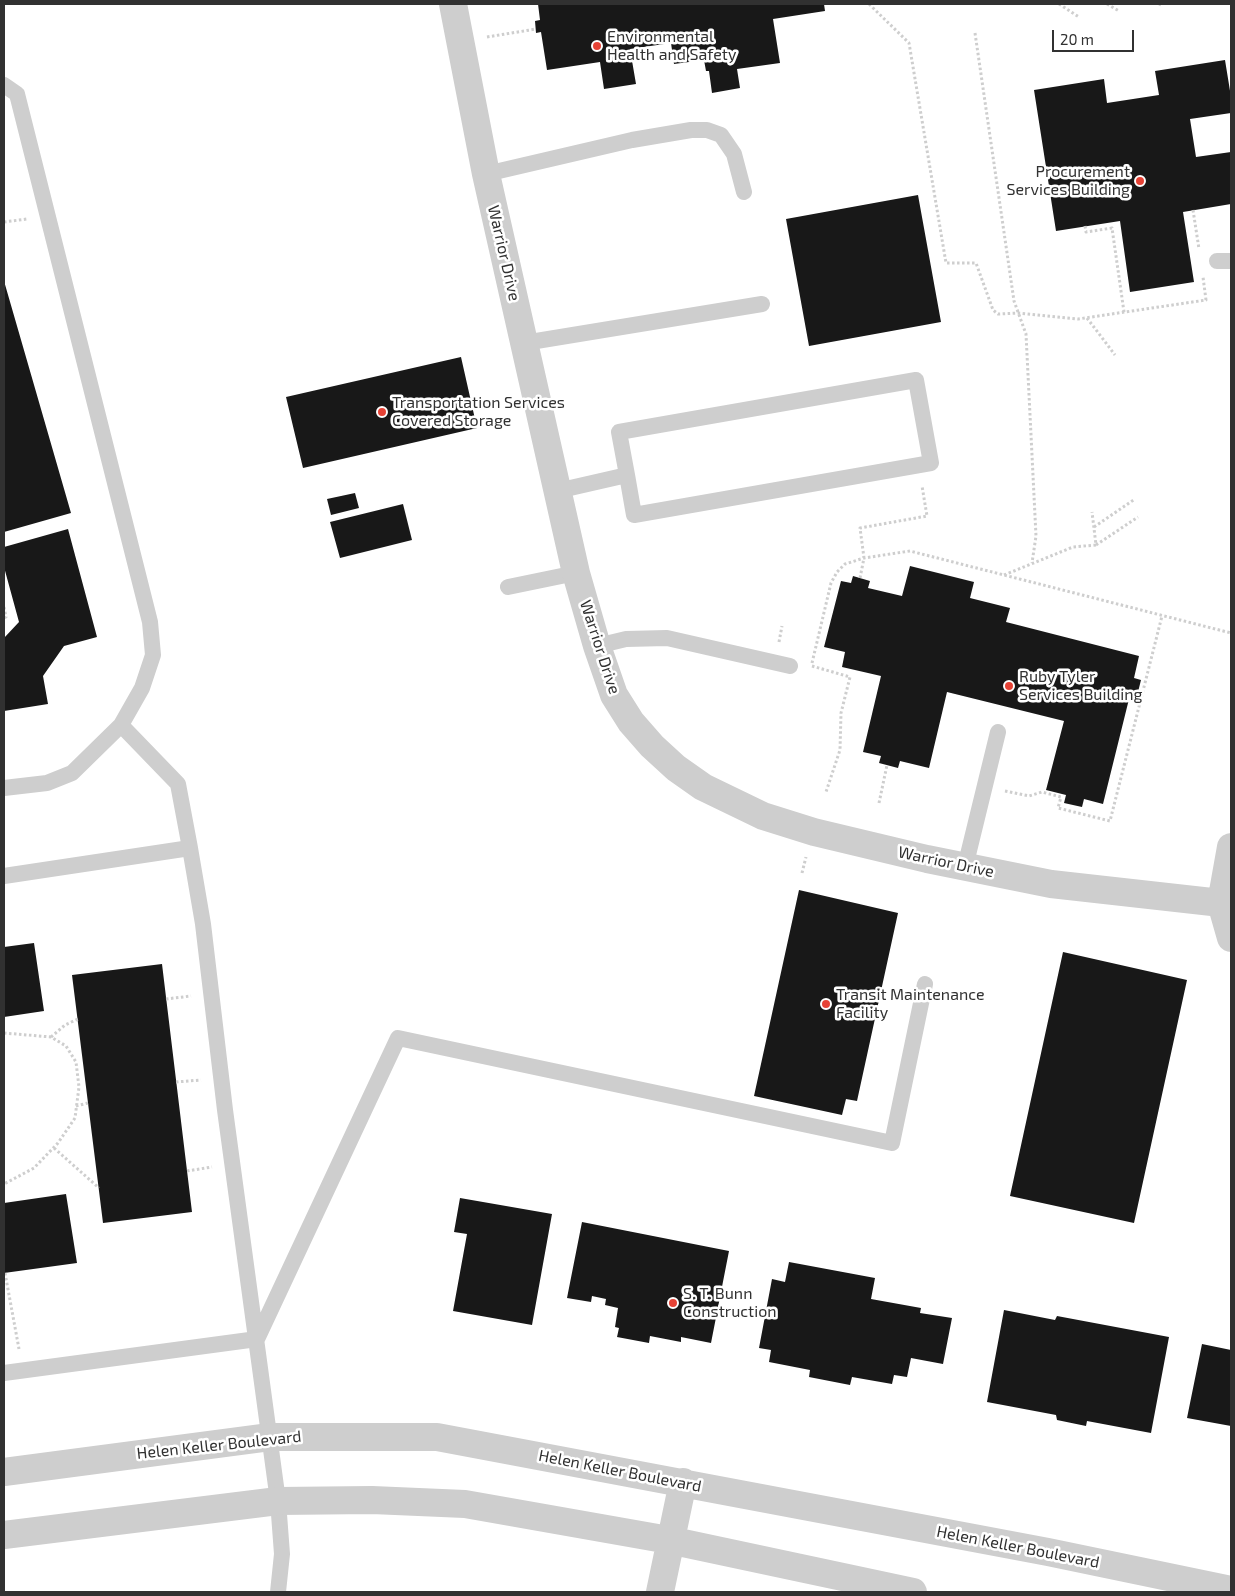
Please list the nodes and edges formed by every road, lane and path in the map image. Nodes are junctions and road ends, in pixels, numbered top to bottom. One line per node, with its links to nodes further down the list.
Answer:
1 (453, 4): 9 (street, Warrior Drive)
2 (869, 4): 19 (path)
3 (1058, 4): 6 (path)
4 (1107, 4): 5 (path)
5 (1119, 11)
6 (1079, 17)
7 (536, 29): 9 (path)
8 (974, 33): 19 (path)
9 (460, 42): 11 (street, Warrior Drive)
10 (4, 85): 44 (lane)
11 (486, 174): 12 (lane); 21 (street, Warrior Drive)
12 (744, 192)
13 (1193, 210): 15 (path)
14 (1085, 226): 18 (path)
15 (1199, 255)
16 (1202, 273): 18 (path)
17 (762, 304): 21 (lane)
18 (1124, 312): 20 (path)
19 (1018, 313): 20 (path); 32 (path)
20 (1087, 318): 22 (path)
21 (524, 343): 24 (street, Warrior Drive)
22 (1115, 354)
23 (627, 475): 23 (lane); 24 (lane)
24 (557, 492): 33 (street, Warrior Drive)
25 (1135, 499): 29 (path)
26 (925, 503): 31 (path)
27 (1092, 512): 29 (path)
28 (1138, 517): 30 (path)
29 (1094, 527): 30 (path)
30 (1096, 545): 32 (path)
31 (864, 558): 34 (path); 35 (path); 43 (path)
32 (1032, 564): 34 (path)
33 (576, 573): 36 (lane); 41 (street, Warrior Drive)
34 (1004, 576): 38 (path)
35 (860, 578)
36 (508, 587)
37 (4, 607): 39 (path)
38 (1162, 616): 40 (path); 47 (path)
39 (4, 618)
40 (1231, 633)
41 (597, 646): 42 (lane); 53 (street, Warrior Drive)
42 (790, 666): 43 (path)
43 (812, 666): 49 (path)
44 (121, 724): 48 (lane); 52 (lane)
45 (998, 732): 47 (lane)
46 (887, 766): 50 (path)
47 (985, 786): 53 (lane)
48 (4, 788)
49 (826, 792)
50 (879, 803)
51 (1231, 847): 55 (street)
52 (190, 848): 54 (lane); 67 (lane)
53 (965, 867): 55 (street, Warrior Drive)
54 (4, 876)
55 (1226, 902): 56 (street)
56 (1231, 938)
57 (925, 984): 67 (lane)
58 (78, 1019): 60 (path)
59 (4, 1033): 60 (path)
60 (51, 1037): 62 (path)
61 (88, 1103): 62 (path)
62 (76, 1106): 63 (path)
63 (54, 1148): 64 (path); 65 (path)
64 (4, 1184)
65 (99, 1188)
66 (5, 1273): 68 (path)
67 (257, 1339): 68 (lane); 70 (lane)
68 (23, 1370): 69 (lane)
69 (4, 1373)
70 (270, 1436): 71 (street, Helen Keller Boulevard); 72 (street, Helen Keller Boulevard); 73 (lane)
71 (4, 1472)
72 (683, 1482): 75 (street); 76 (street, Helen Keller Boulevard)
73 (278, 1501): 74 (street); 75 (street); 77 (lane)
74 (4, 1535)
75 (669, 1540): 78 (street); 79 (street)
76 (1231, 1590)
77 (278, 1592)
78 (660, 1592)
79 (913, 1592)

